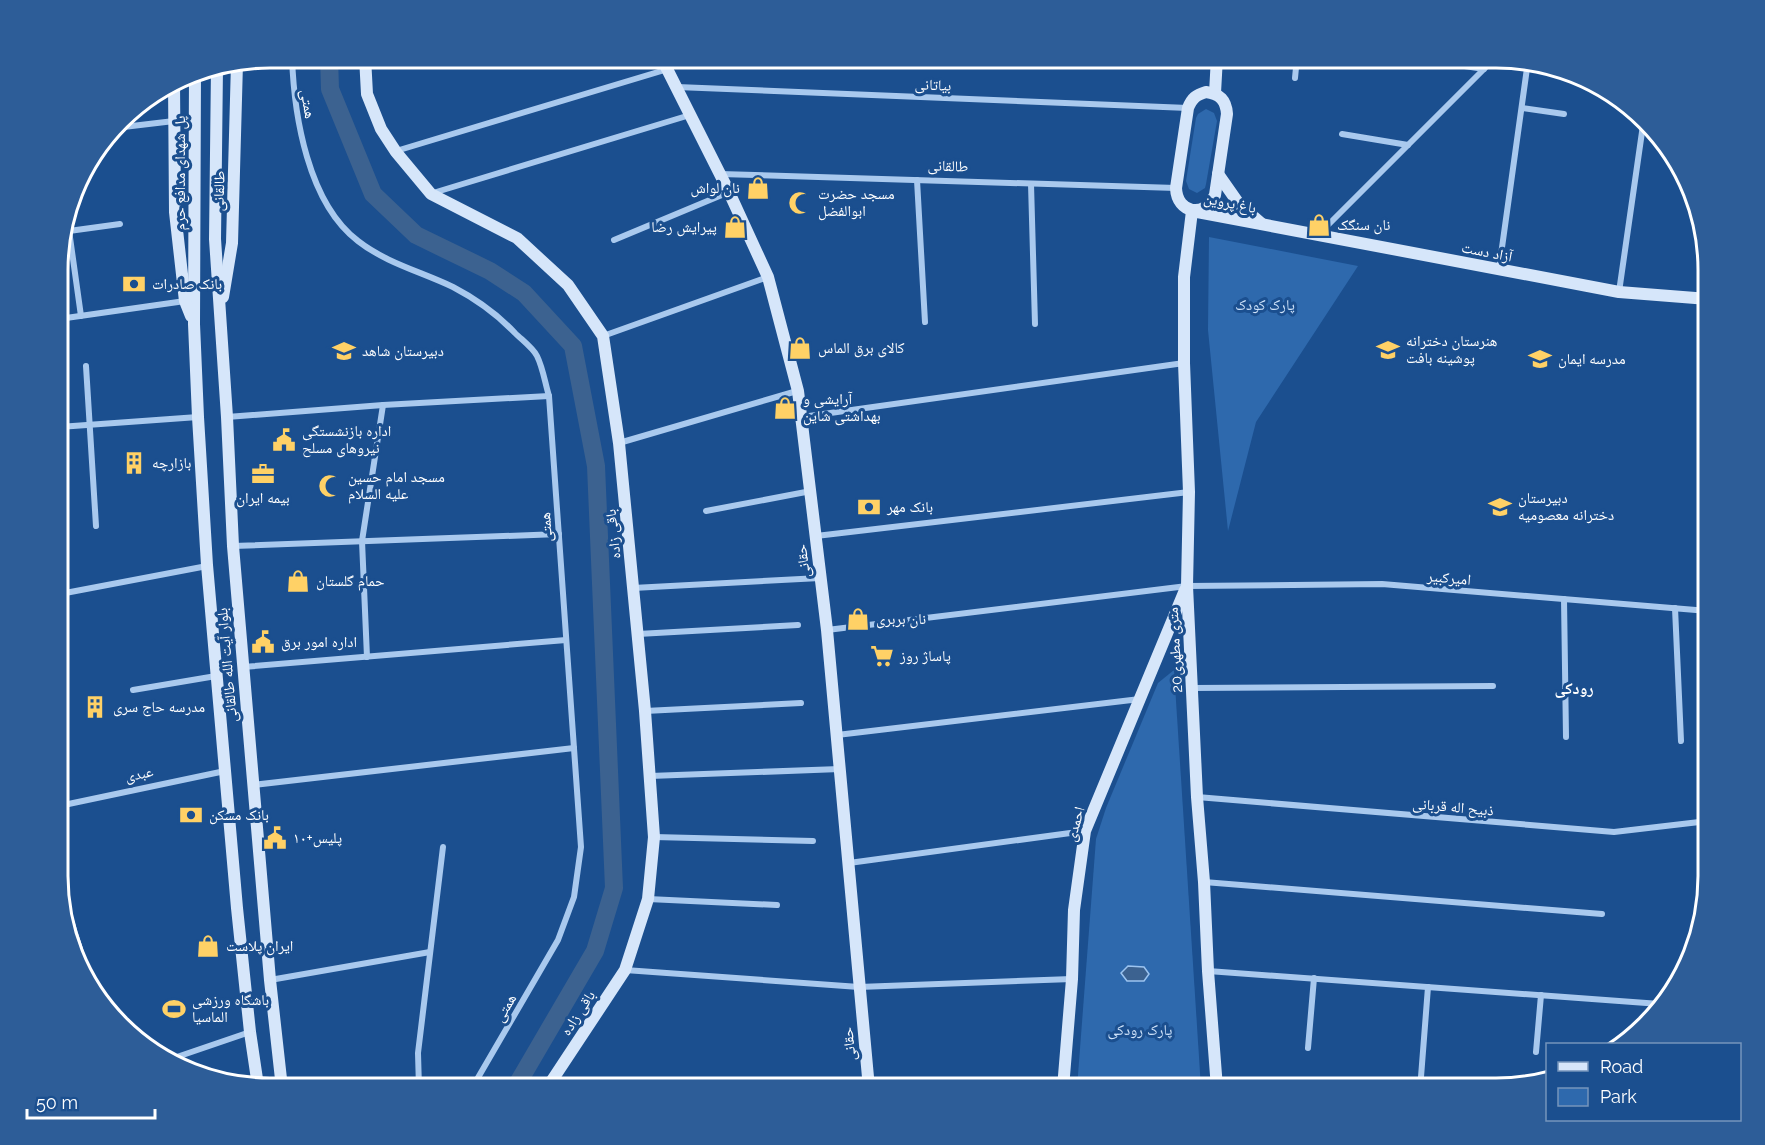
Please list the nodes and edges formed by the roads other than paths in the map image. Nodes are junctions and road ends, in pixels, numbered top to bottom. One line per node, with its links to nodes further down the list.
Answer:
1 (292, 68): 56 (street, همتی)
2 (365, 68): 25 (street, باقی زاده)
3 (1216, 68): 15 (street)
4 (1296, 68): 11 (street)
5 (1478, 68): 7 (street)
6 (668, 69): 13 (street, حقانی); 25 (street)
7 (1484, 69): 24 (street)
8 (237, 70): 48 (street, طالقانی)
9 (1527, 70): 17 (street)
10 (217, 74): 48 (street, بلوار آیت الله طالقانی)
11 (1295, 78)
12 (195, 82): 39 (street, پل شهدای مدافع حرم)
13 (677, 87): 16 (street, بیاتانی); 19 (street, حقانی)
14 (174, 92): 20 (street)
15 (1215, 93): 16 (street); 27 (street)
16 (1188, 108): 30 (street)
17 (1522, 108): 18 (street); 41 (street)
18 (1564, 114)
19 (691, 115): 26 (street, حقانی); 32 (street)
20 (174, 121): 21 (street); 45 (street)
21 (127, 127)
22 (1642, 131): 43 (street)
23 (1342, 134): 24 (street)
24 (1408, 145): 37 (street)
25 (396, 152): 32 (street, باقی زاده)
26 (719, 174): 28 (street, طالقانی); 31 (street, حقانی)
27 (1218, 174): 33 (street); 35 (street)
28 (917, 180): 29 (street, طالقانی); 49 (street)
29 (1031, 184): 30 (street, طالقانی); 51 (street)
30 (1176, 188): 33 (street)
31 (729, 192): 40 (street); 42 (street, حقانی)
32 (431, 194): 52 (street, باقی زاده)
33 (1192, 211): 35 (street, باغ پروین); 53 (street, 20متری مطهری)
34 (120, 224): 36 (street)
35 (1263, 225): 37 (street, آزاد دست)
36 (71, 231)
37 (1318, 235): 41 (street, آزاد دست)
38 (70, 237): 46 (street)
39 (195, 239): 50 (street, بلوار آیت الله طالقانی)
40 (614, 240)
41 (1499, 269): 43 (street, آزاد دست)
42 (768, 277): 52 (street); 55 (street, حقانی)
43 (1619, 292): 44 (street, آزاد دست)
44 (1697, 298)
45 (185, 301): 46 (street); 50 (street)
46 (81, 316): 47 (street)
47 (68, 318)
48 (220, 319): 59 (street, بلوار آیت الله طالقانی)
49 (926, 322)
50 (194, 324): 58 (street, بلوار آیت الله طالقانی)
51 (1035, 324)
52 (603, 336): 63 (street, باقی زاده)
53 (1184, 363): 60 (street); 65 (street, 20متری مطهری)
54 (86, 366): 61 (street)
55 (798, 391): 60 (street, حقانی); 63 (street)
56 (549, 396): 57 (street); 68 (street, همتی)
57 (383, 405): 59 (street); 70 (street)
58 (198, 417): 61 (street); 72 (street, بلوار آیت الله طالقانی)
59 (227, 417): 71 (street, بلوار آیت الله طالقانی)
60 (802, 417): 64 (street, حقانی)
61 (90, 424): 62 (street); 67 (street)
62 (68, 426)
63 (619, 443): 75 (street, باقی زاده)
64 (811, 491): 66 (street); 69 (street, حقانی)
65 (1189, 492): 69 (street); 74 (street, 20متری مطهری)
66 (706, 511)
67 (96, 526)
68 (559, 534): 70 (street); 83 (street, همتی)
69 (815, 536): 73 (street, حقانی)
70 (362, 541): 71 (street); 84 (street)
71 (233, 546): 85 (street, بلوار آیت الله طالقانی)
72 (207, 565): 76 (street); 86 (street, بلوار آیت الله طالقانی)
73 (820, 578): 75 (street); 81 (street, حقانی)
74 (1187, 586): 77 (street, امیرکبیر); 81 (street, امیرکبیر); 88 (street, 20متری مطهری); 90 (street, احمدی)
75 (633, 588): 82 (street, باقی زاده)
76 (68, 592)
77 (1564, 599): 78 (street, امیرکبیر); 94 (street)
78 (1675, 608): 79 (street, امیرکبیر); 95 (street)
79 (1697, 610)
80 (798, 625): 82 (street)
81 (827, 630): 93 (street, حقانی)
82 (638, 634): 92 (street, باقی زاده)
83 (567, 640): 84 (street); 96 (street, همتی)
84 (367, 657): 85 (street)
85 (242, 668): 100 (street, بلوار آیت الله طالقانی)
86 (217, 676): 89 (street); 98 (street, بلوار آیت الله طالقانی)
87 (1493, 686): 88 (street)
88 (1191, 688): 101 (street, 20متری مطهری)
89 (133, 690)
90 (1140, 699): 93 (street); 104 (street, احمدی)
91 (801, 703): 92 (street)
92 (645, 711): 99 (street, باقی زاده)
93 (837, 735): 97 (street, حقانی)
94 (1566, 737)
95 (1681, 741)
96 (574, 748): 100 (street); 133 (street, همتی)
97 (840, 769): 99 (street); 108 (street, حقانی)
98 (225, 771): 102 (street, عبدی); 123 (street, بلوار آیت الله طالقانی)
99 (650, 776): 105 (street, باقی زاده)
100 (253, 785): 118 (street, بلوار آیت الله طالقانی)
101 (1197, 797): 103 (street, ذبیح اله قربانی); 109 (street, 20متری مطهری)
102 (68, 804)
103 (1697, 821)
104 (1086, 831): 108 (street); 117 (street, احمدی)
105 (654, 837): 106 (street); 110 (street, باقی زاده)
106 (813, 841)
107 (443, 847): 113 (street)
108 (848, 863): 119 (street, حقانی)
109 (1204, 882): 112 (street); 115 (street, 20متری مطهری)
110 (648, 899): 111 (street); 114 (street, باقی زاده)
111 (777, 905)
112 (1602, 914)
113 (430, 952): 118 (street); 132 (street)
114 (625, 970): 119 (street); 134 (street, باقی زاده)
115 (1208, 971): 116 (street); 129 (street, 20متری مطهری)
116 (1314, 978): 120 (street); 124 (street)
117 (1072, 979): 119 (street); 128 (street, احمدی)
118 (270, 980): 131 (street, بلوار آیت الله طالقانی)
119 (859, 987): 135 (street, حقانی)
120 (1428, 987): 121 (street); 130 (street)
121 (1541, 995): 122 (street); 125 (street)
122 (1651, 1003)
123 (250, 1032): 126 (street); 127 (street, بلوار آیت الله طالقانی)
124 (1308, 1048)
125 (1536, 1052)
126 (179, 1056)
127 (257, 1077)
128 (1064, 1077)
129 (1216, 1077)
130 (1421, 1077)
131 (281, 1078)
132 (418, 1078)
133 (478, 1078)
134 (554, 1078)
135 (868, 1078)

